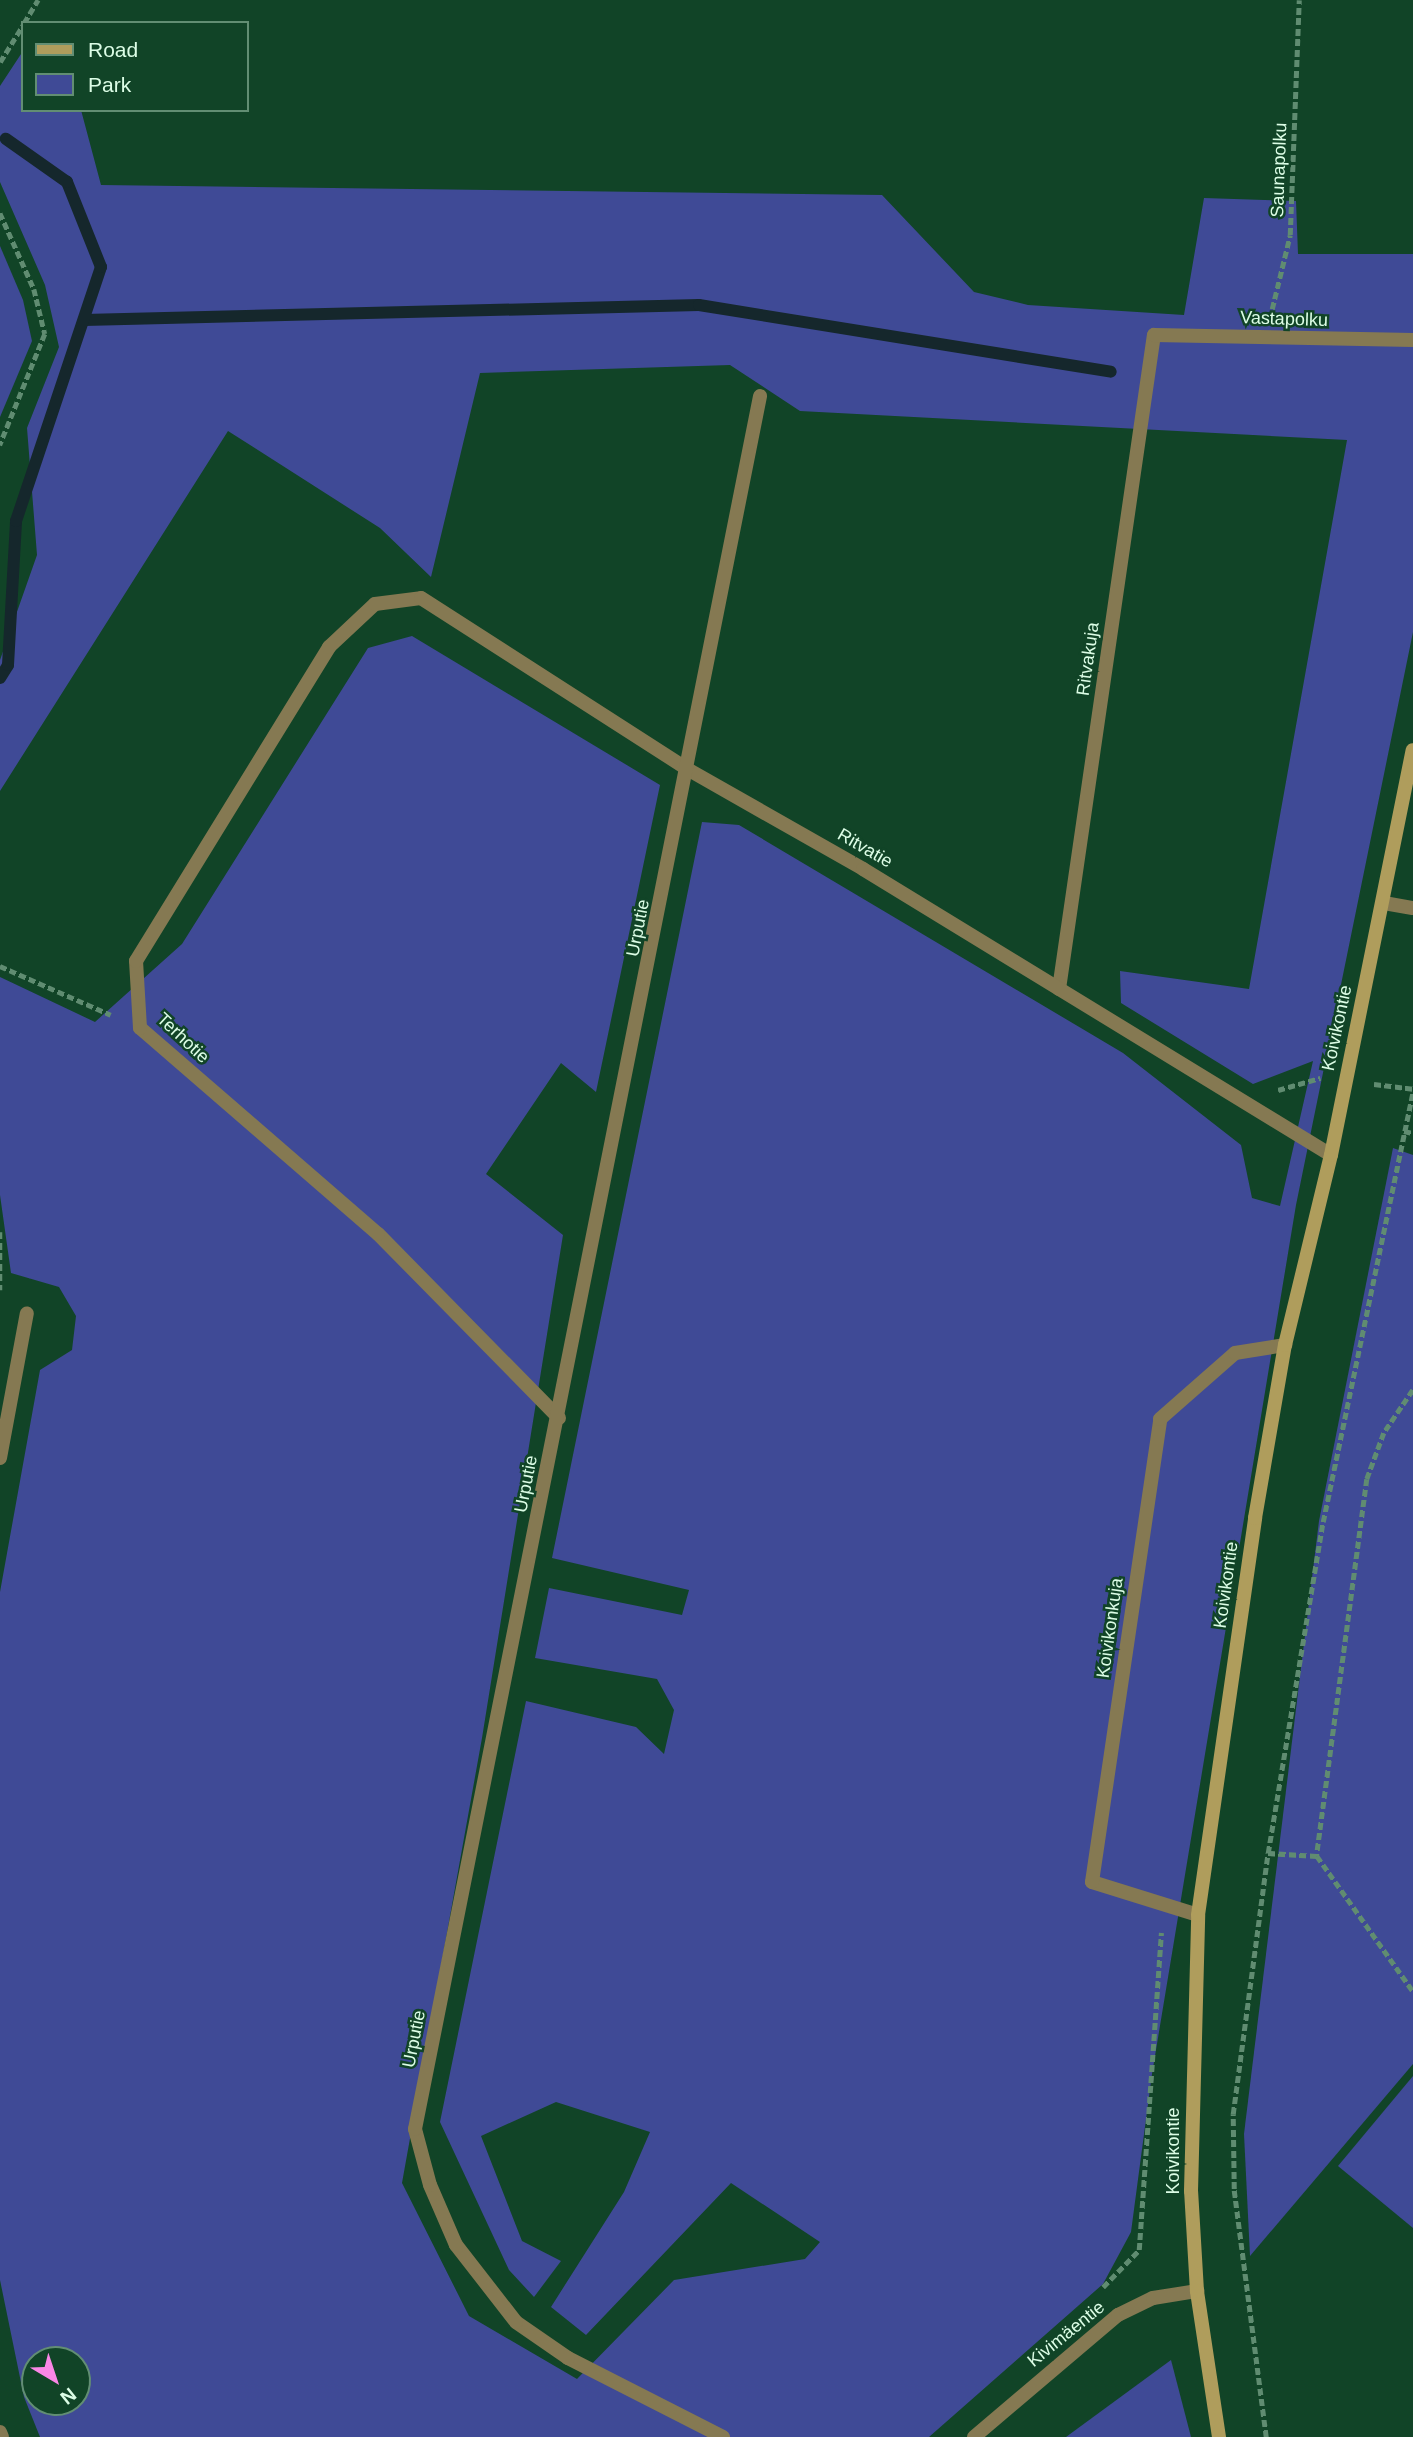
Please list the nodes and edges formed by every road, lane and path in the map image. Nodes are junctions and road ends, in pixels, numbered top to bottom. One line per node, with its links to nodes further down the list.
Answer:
1 (38, 0): 3 (path)
2 (1299, 0): 8 (path, Saunapolku)
3 (26, 21)
4 (21, 29): 5 (path)
5 (0, 62)
6 (0, 213): 11 (path)
7 (1154, 335): 8 (street, Vastapolku); 18 (street, Ritvakuja)
8 (1270, 338): 9 (street, Vastapolku)
9 (1413, 340)
10 (760, 396): 14 (street, Urputie)
11 (0, 445)
12 (375, 604): 14 (street, Ritvatie); 19 (street, Terhotie)
13 (1413, 750): 15 (main road, Koivikontie)
14 (689, 770): 18 (street, Ritvatie); 29 (street, Urputie)
15 (1384, 903): 16 (street); 23 (main road, Koivikontie)
16 (1413, 908)
17 (0, 966): 19 (path)
18 (1059, 989): 23 (street, Ritvatie)
19 (140, 1028): 29 (street, Terhotie)
20 (1413, 1090): 21 (path)
21 (1404, 1131): 22 (path); 31 (path)
22 (1413, 1133)
23 (1331, 1155): 27 (main road, Koivikontie)
24 (0, 1232): 25 (path)
25 (0, 1290)
26 (27, 1313): 30 (street)
27 (1285, 1345): 33 (street, Koivikonkuja); 34 (main road, Koivikontie)
28 (1413, 1390): 32 (path)
29 (559, 1418): 40 (street, Urputie)
30 (0, 1458)
31 (1268, 1853): 32 (path); 43 (path)
32 (1317, 1856): 35 (path)
33 (1163, 1907): 34 (street, Koivikonkuja); 36 (path)
34 (1198, 1915): 37 (main road, Koivikontie)
35 (1413, 1991)
36 (1103, 2287)
37 (1197, 2291): 41 (street, Kivimäentie); 42 (main road, Koivikontie)
38 (0, 2432): 39 (street)
39 (2, 2437)
40 (723, 2437)
41 (974, 2437)
42 (1219, 2437)
43 (1266, 2437)

